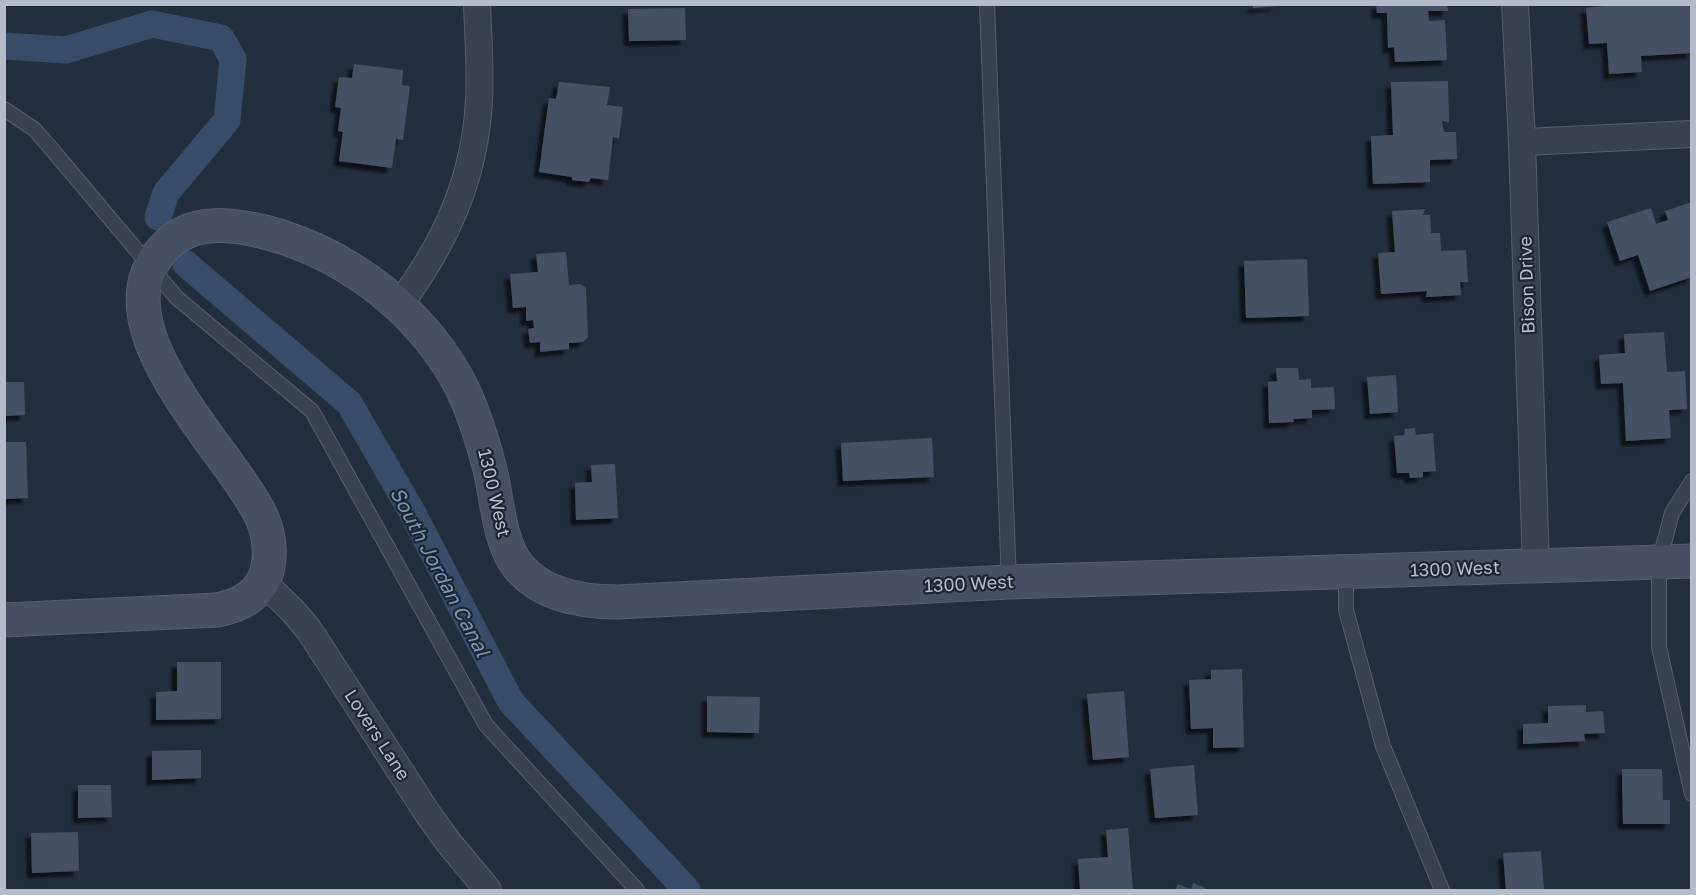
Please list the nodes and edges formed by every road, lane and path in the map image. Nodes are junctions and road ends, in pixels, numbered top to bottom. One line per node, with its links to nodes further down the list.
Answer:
1 (477, 4): 8 (street)
2 (987, 4): 15 (lane)
3 (1515, 4): 6 (street, Bison Drive)
4 (4, 109): 7 (lane)
5 (1692, 134): 6 (street)
6 (1522, 142): 12 (street, Bison Drive)
7 (151, 267): 8 (street, 1300 West); 14 (street, 1300 West); 19 (lane)
8 (399, 305): 15 (street, 1300 West)
9 (1692, 481): 11 (lane)
10 (1692, 561): 11 (street, 1300 West)
11 (1659, 562): 12 (street, 1300 West); 17 (lane)
12 (1536, 566): 13 (street, 1300 West)
13 (1346, 573): 15 (street, 1300 West); 20 (lane)
14 (263, 582): 16 (street); 18 (street, Lovers Lane)
15 (1009, 582)
16 (4, 620)
17 (1692, 794)
18 (488, 891)
19 (637, 891)
20 (1442, 891)

